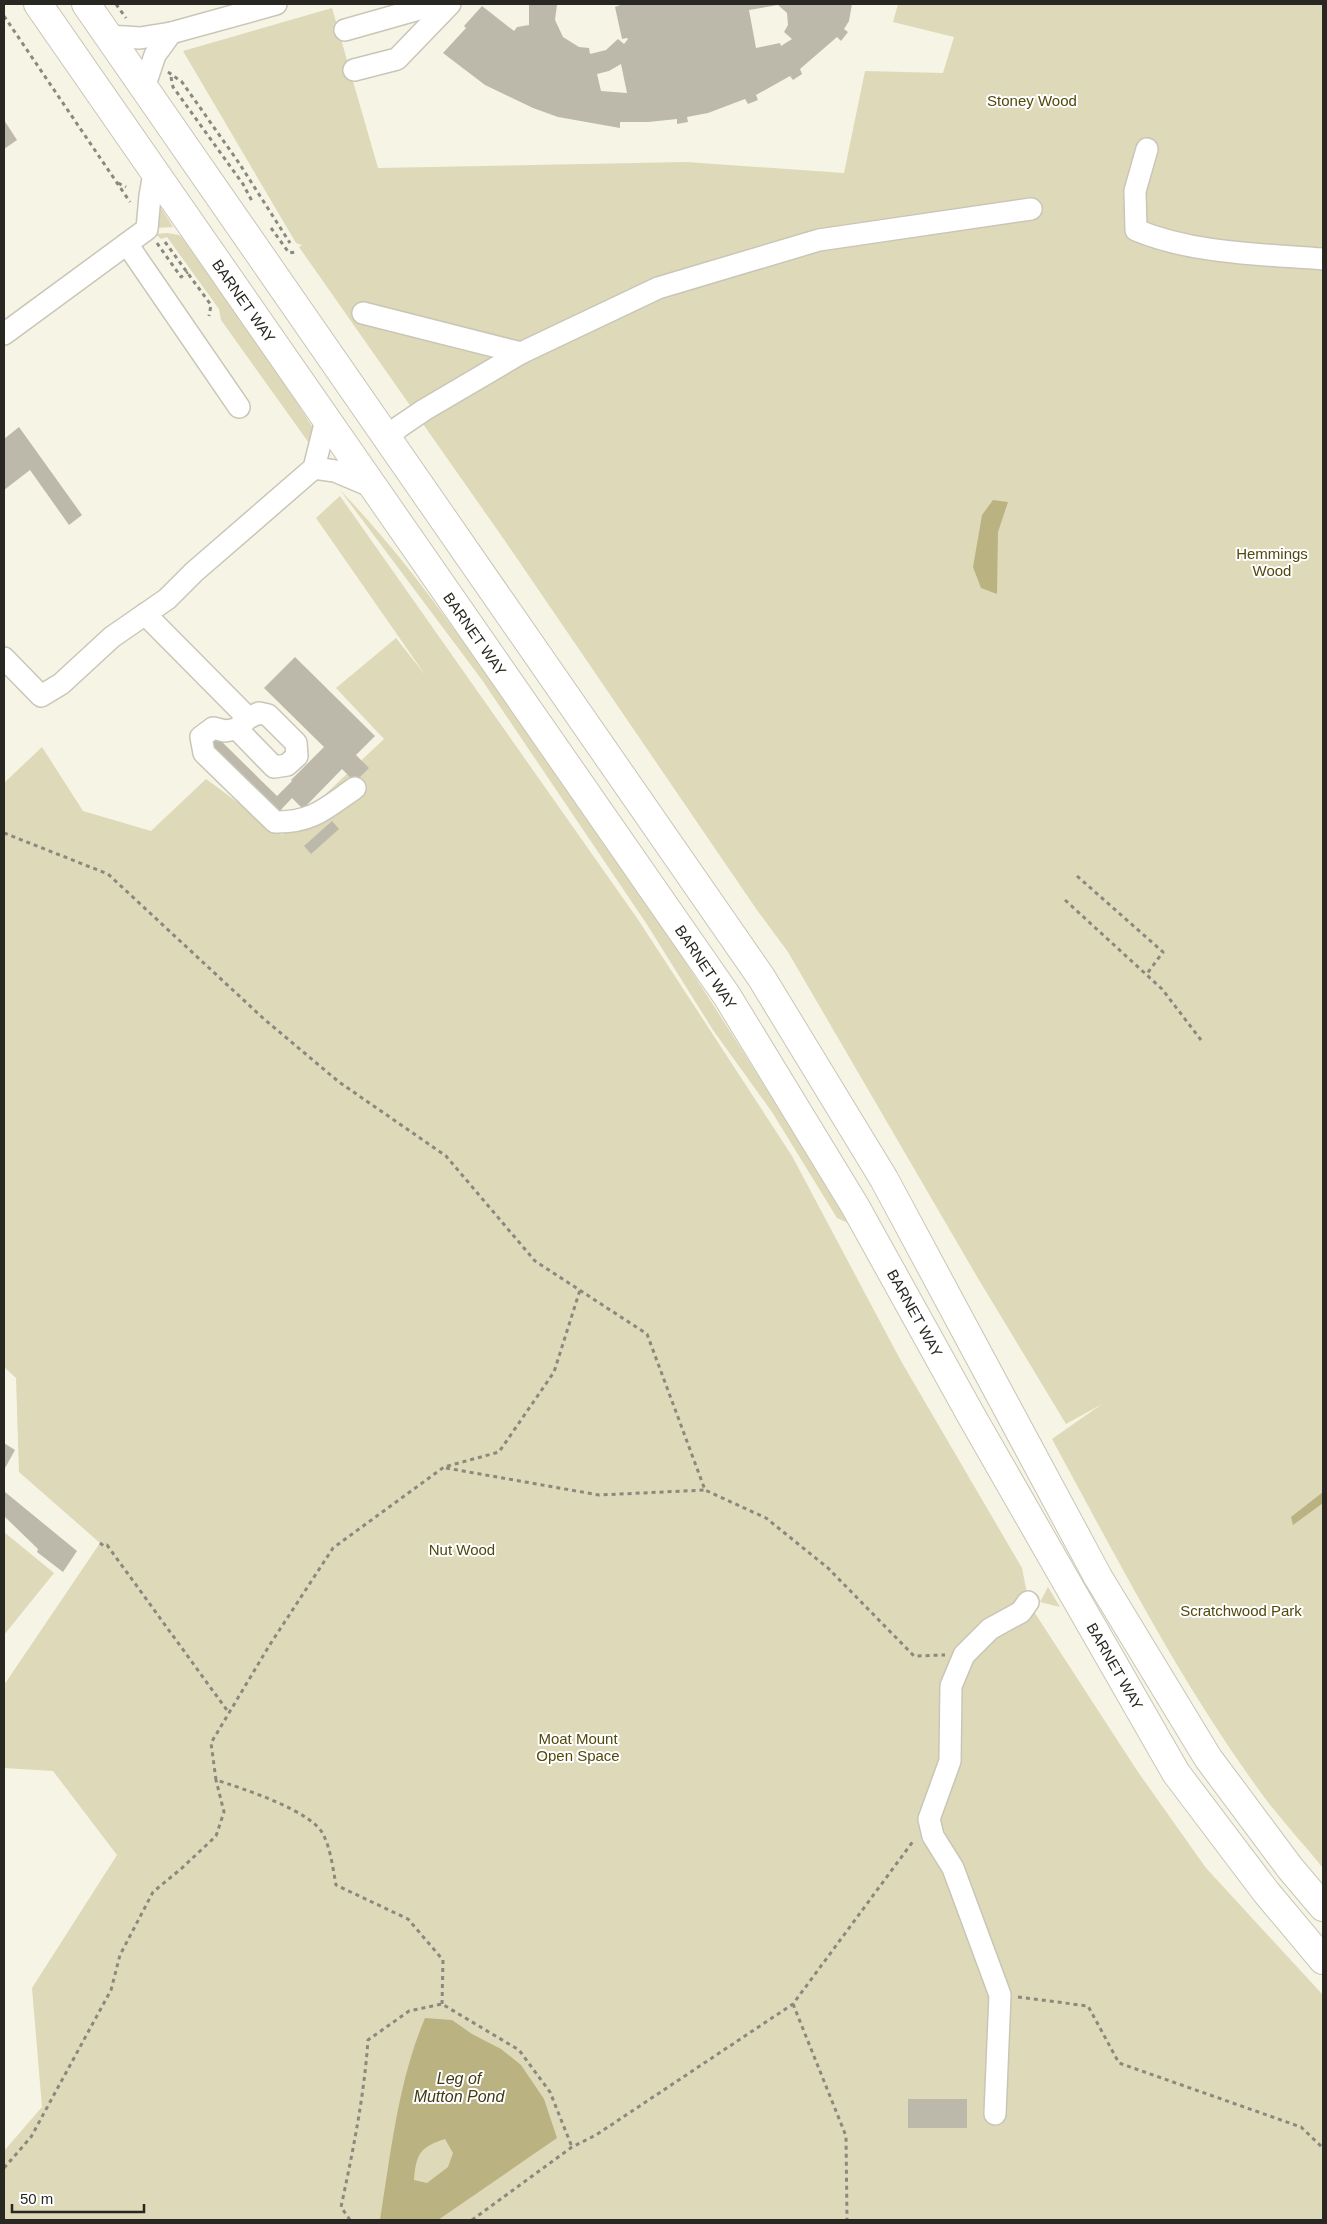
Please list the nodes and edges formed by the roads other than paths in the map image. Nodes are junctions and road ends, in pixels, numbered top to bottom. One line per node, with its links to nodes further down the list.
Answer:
1 (38, 4): 12 (highway, BARNET WAY)
2 (86, 4): 8 (highway, BARNET WAY)
3 (276, 4): 7 (street)
4 (437, 4): 6 (street)
5 (450, 4): 9 (street)
6 (345, 30)
7 (171, 33): 8 (street); 10 (street)
8 (108, 36): 10 (highway, BARNET WAY)
9 (354, 70)
10 (144, 88): 21 (highway, BARNET WAY)
11 (1147, 149): 15 (street)
12 (154, 173): 14 (street); 20 (highway, BARNET WAY)
13 (1031, 209): 18 (street)
14 (126, 244): 17 (street); 19 (street)
15 (1323, 259)
16 (363, 313): 18 (street)
17 (4, 334)
18 (521, 353): 21 (street)
19 (239, 407)
20 (326, 420): 22 (street); 23 (highway, BARNET WAY)
21 (388, 438): 28 (highway, BARNET WAY)
22 (314, 468): 23 (street); 24 (street)
23 (373, 487): 29 (highway, BARNET WAY)
24 (145, 614): 25 (street); 26 (street)
25 (4, 658)
26 (355, 788)
27 (1028, 1602): 30 (street)
28 (1323, 1907)
29 (1323, 1960)
30 (995, 2114)

